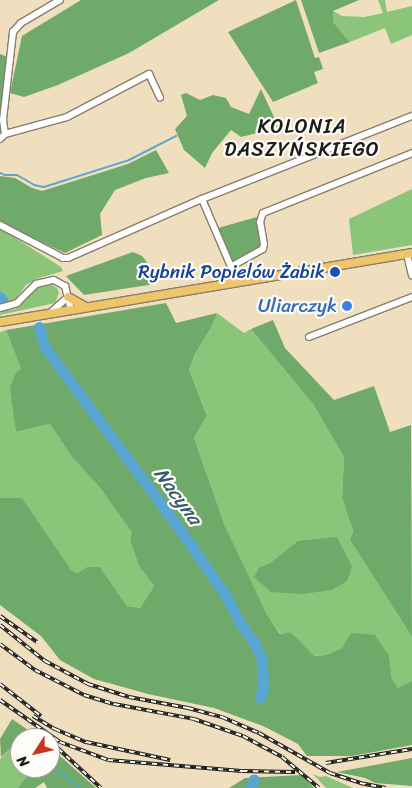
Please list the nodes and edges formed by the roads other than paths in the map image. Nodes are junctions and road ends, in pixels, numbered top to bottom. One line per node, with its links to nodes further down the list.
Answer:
1 (60, 0): 4 (street)
2 (160, 98): 4 (street)
3 (412, 116): 6 (street)
4 (3, 137)
5 (412, 152): 9 (street)
6 (202, 199): 7 (street); 9 (street)
7 (0, 225)
8 (409, 254): 10 (street); 11 (main road)
9 (232, 266): 11 (street)
10 (412, 275)
11 (238, 283): 14 (main road)
12 (68, 297): 14 (main road); 15 (street); 16 (street); 17 (street)
13 (412, 297): 19 (street)
14 (86, 307): 16 (main road)
15 (0, 308)
16 (71, 310): 17 (main road)
17 (50, 313): 18 (main road)
18 (0, 322)
19 (309, 337)

